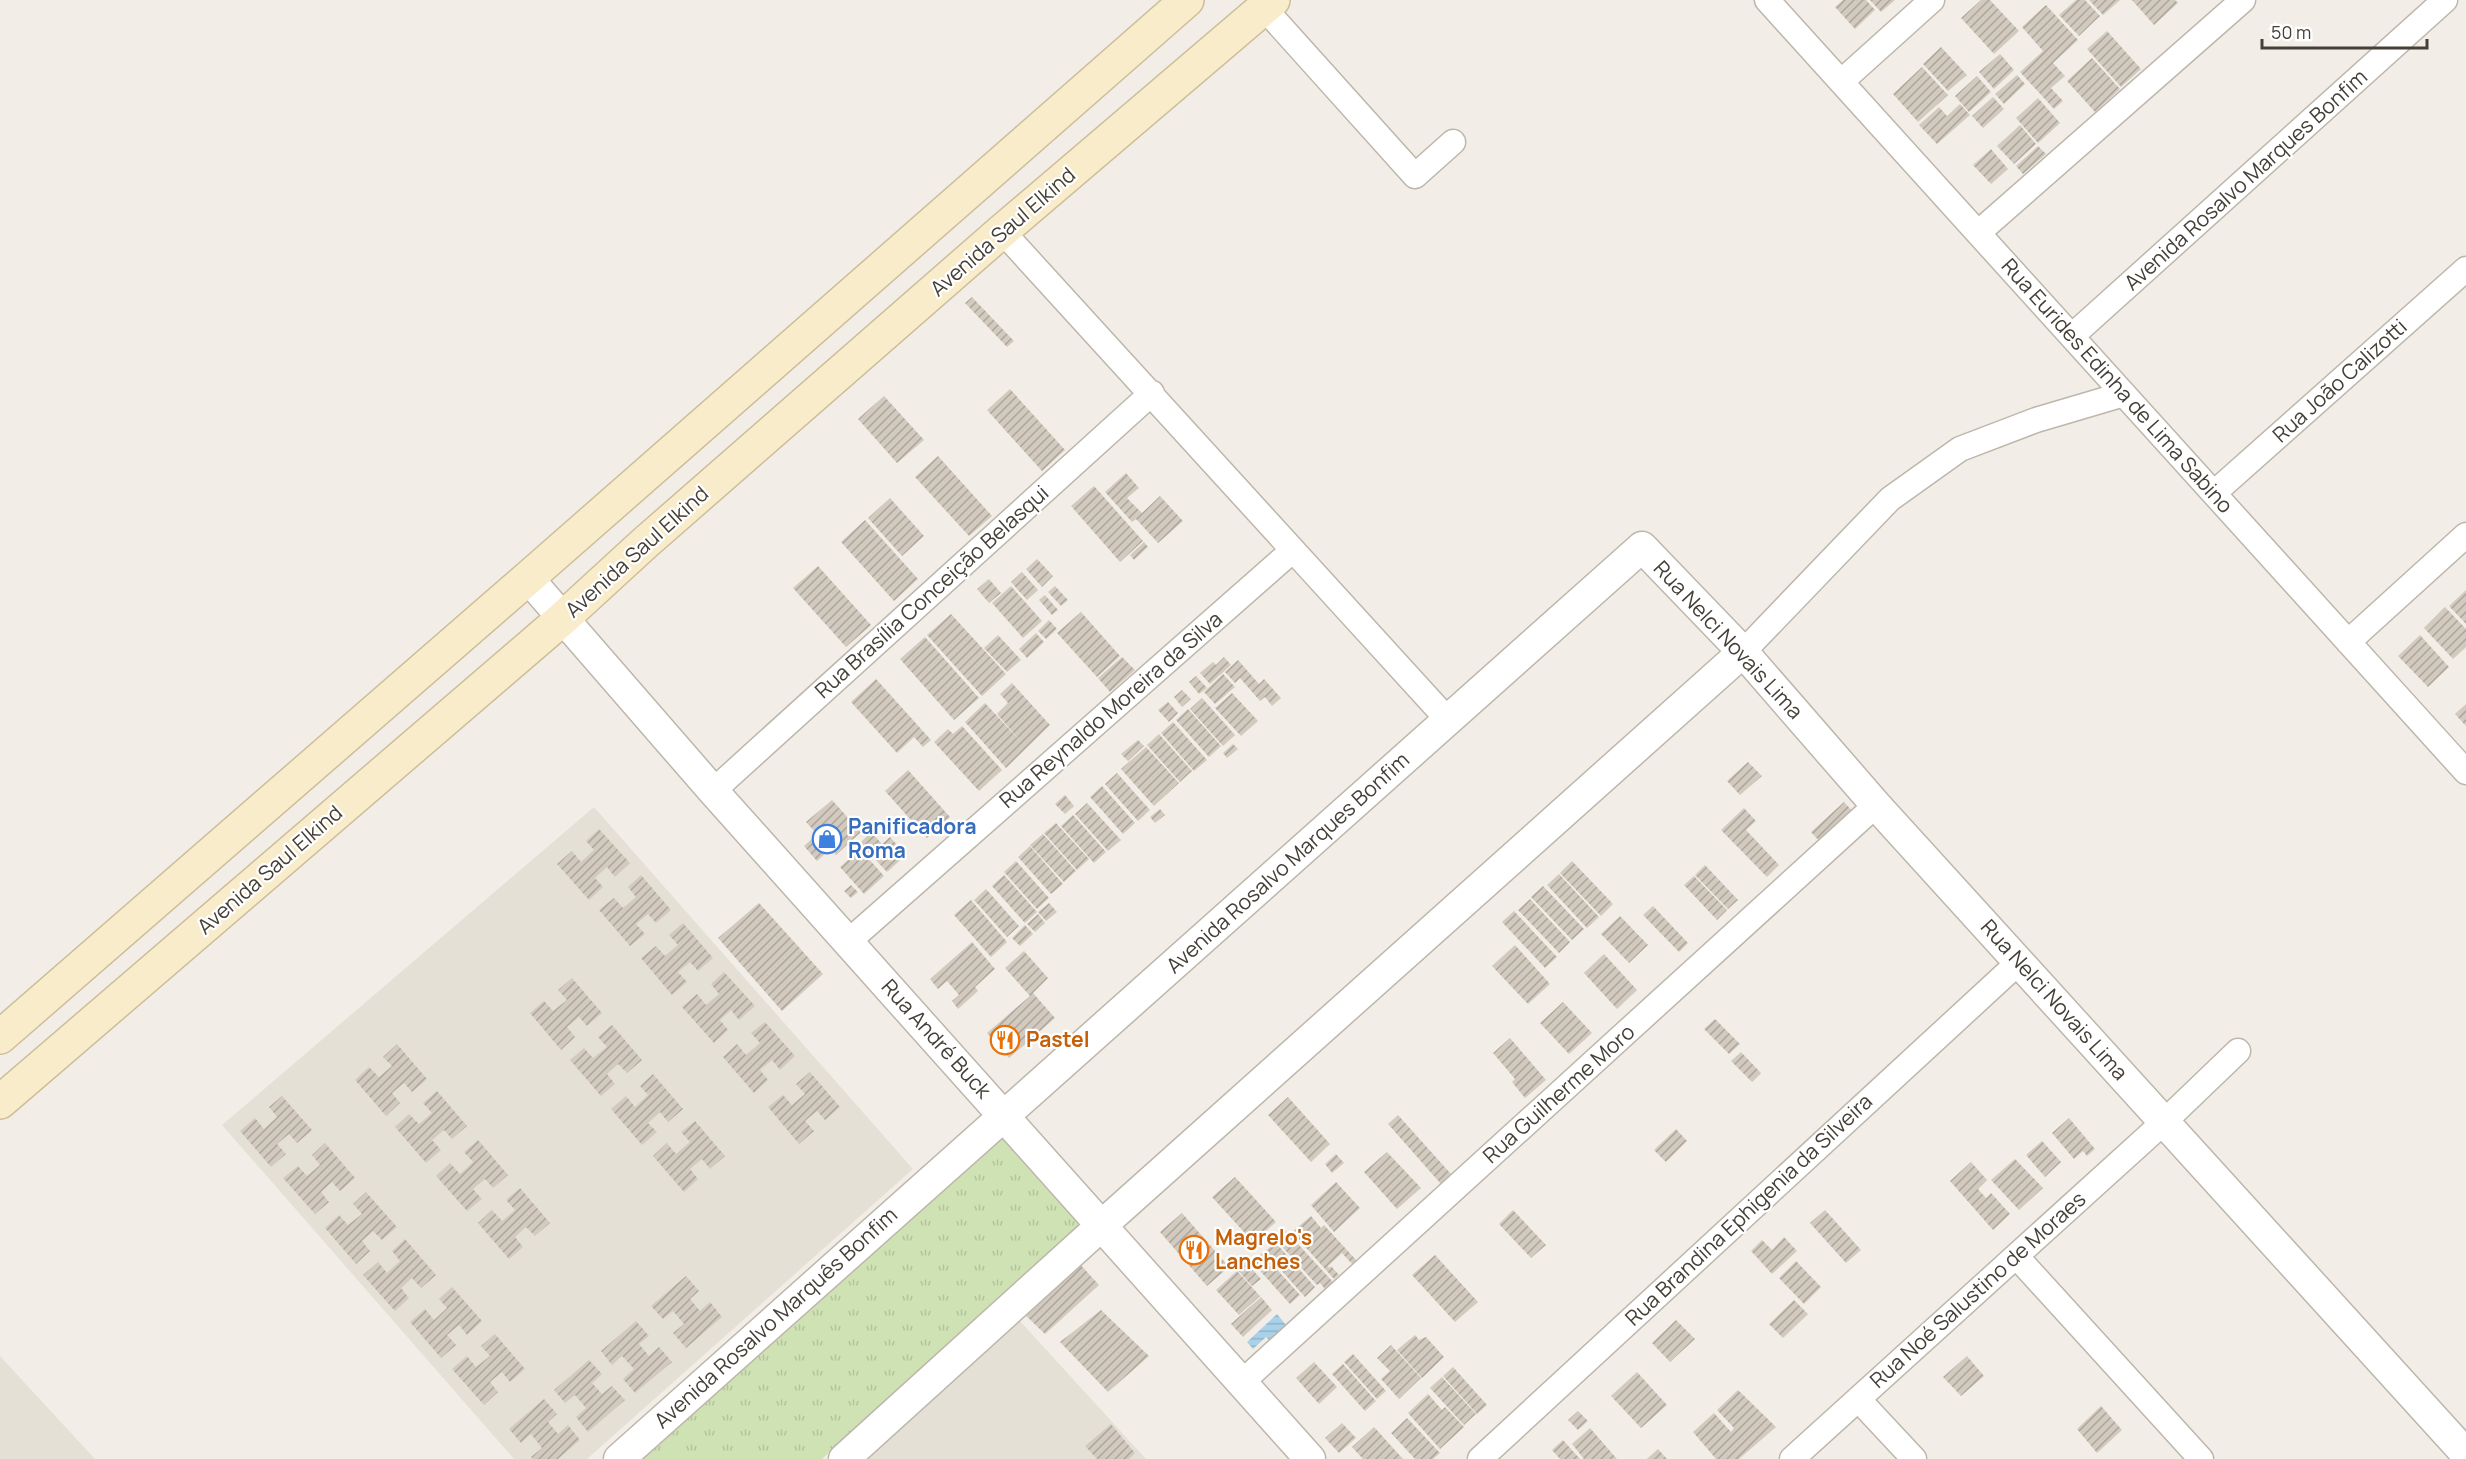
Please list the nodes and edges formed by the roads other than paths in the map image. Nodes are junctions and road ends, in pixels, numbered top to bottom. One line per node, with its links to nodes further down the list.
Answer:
1 (1187, 0): 19 (main road)
2 (1767, 0): 7 (street, Rua Eurides Edinha de Lima Sabino)
3 (1932, 0): 7 (street)
4 (2243, 0): 10 (street)
5 (2445, 0): 12 (street, Avenida Rosalvo Marques Bonfim)
6 (1268, 4): 8 (street); 9 (main road, Avenida Saul Elkind)
7 (1842, 81): 10 (street, Rua Eurides Edinha de Lima Sabino)
8 (1453, 142)
9 (1002, 231): 13 (street); 20 (main road, Avenida Saul Elkind)
10 (1979, 232): 12 (street, Rua Eurides Edinha de Lima Sabino)
11 (2466, 269): 15 (street, Rua João Calizotti)
12 (2072, 336): 14 (street, Rua Eurides Edinha de Lima Sabino)
13 (1152, 393): 18 (street); 25 (street, Rua Brasília Conceição Belasqui)
14 (2124, 393): 15 (street, Rua Eurides Edinha de Lima Sabino); 22 (street)
15 (2214, 493): 21 (street, Rua Eurides Edinha de Lima Sabino)
16 (2466, 535): 21 (street)
17 (1642, 547): 22 (street, Rua Nelci Novais Lima); 23 (street, Avenida Rosalvo Marques Bonfim)
18 (1293, 550): 23 (street); 27 (street, Rua Reynaldo Moreira da Silva)
19 (528, 578): 20 (street, Rua André Buck); 29 (main road)
20 (562, 619): 25 (street, Rua André Buck); 31 (main road, Avenida Saul Elkind)
21 (2348, 642): 24 (street, Rua Eurides Edinha de Lima Sabino)
22 (1743, 652): 26 (street, Rua Nelci Novais Lima); 35 (street)
23 (1448, 720): 32 (street, Avenida Rosalvo Marques Bonfim)
24 (2466, 772)
25 (713, 791): 27 (street, Rua André Buck)
26 (1876, 805): 28 (street, Rua Nelci Novais Lima); 37 (street, Rua Guilherme Moro)
27 (849, 941): 32 (street, Rua André Buck)
28 (2019, 962): 33 (street, Rua Nelci Novais Lima); 43 (street, Rua Brandina Ephigenia da Silveira)
29 (0, 1037)
30 (2238, 1050): 33 (street, Rua Noé Salustino de Moraes)
31 (0, 1102)
32 (1004, 1116): 34 (street, Avenida Rosalvo Marques Bonfim); 35 (street, Rua André Buck)
33 (2164, 1122): 36 (street, Rua Noé Salustino de Moraes); 39 (street, Rua Nelci Novais Lima)
34 (933, 1177): 40 (street, Avenida Rosalvo Marquês Bonfim)
35 (1101, 1226): 37 (street, Rua André Buck); 41 (street)
36 (2016, 1256): 38 (street, Rua Noé Salustino de Moraes); 46 (street)
37 (1241, 1383): 42 (street, Rua André Buck)
38 (1858, 1399): 44 (street, Rua Noé Salustino de Moraes); 45 (street)
39 (2466, 1454)
40 (620, 1459)
41 (844, 1459)
42 (1310, 1459)
43 (1480, 1459)
44 (1792, 1459)
45 (1914, 1459)
46 (2201, 1459)

